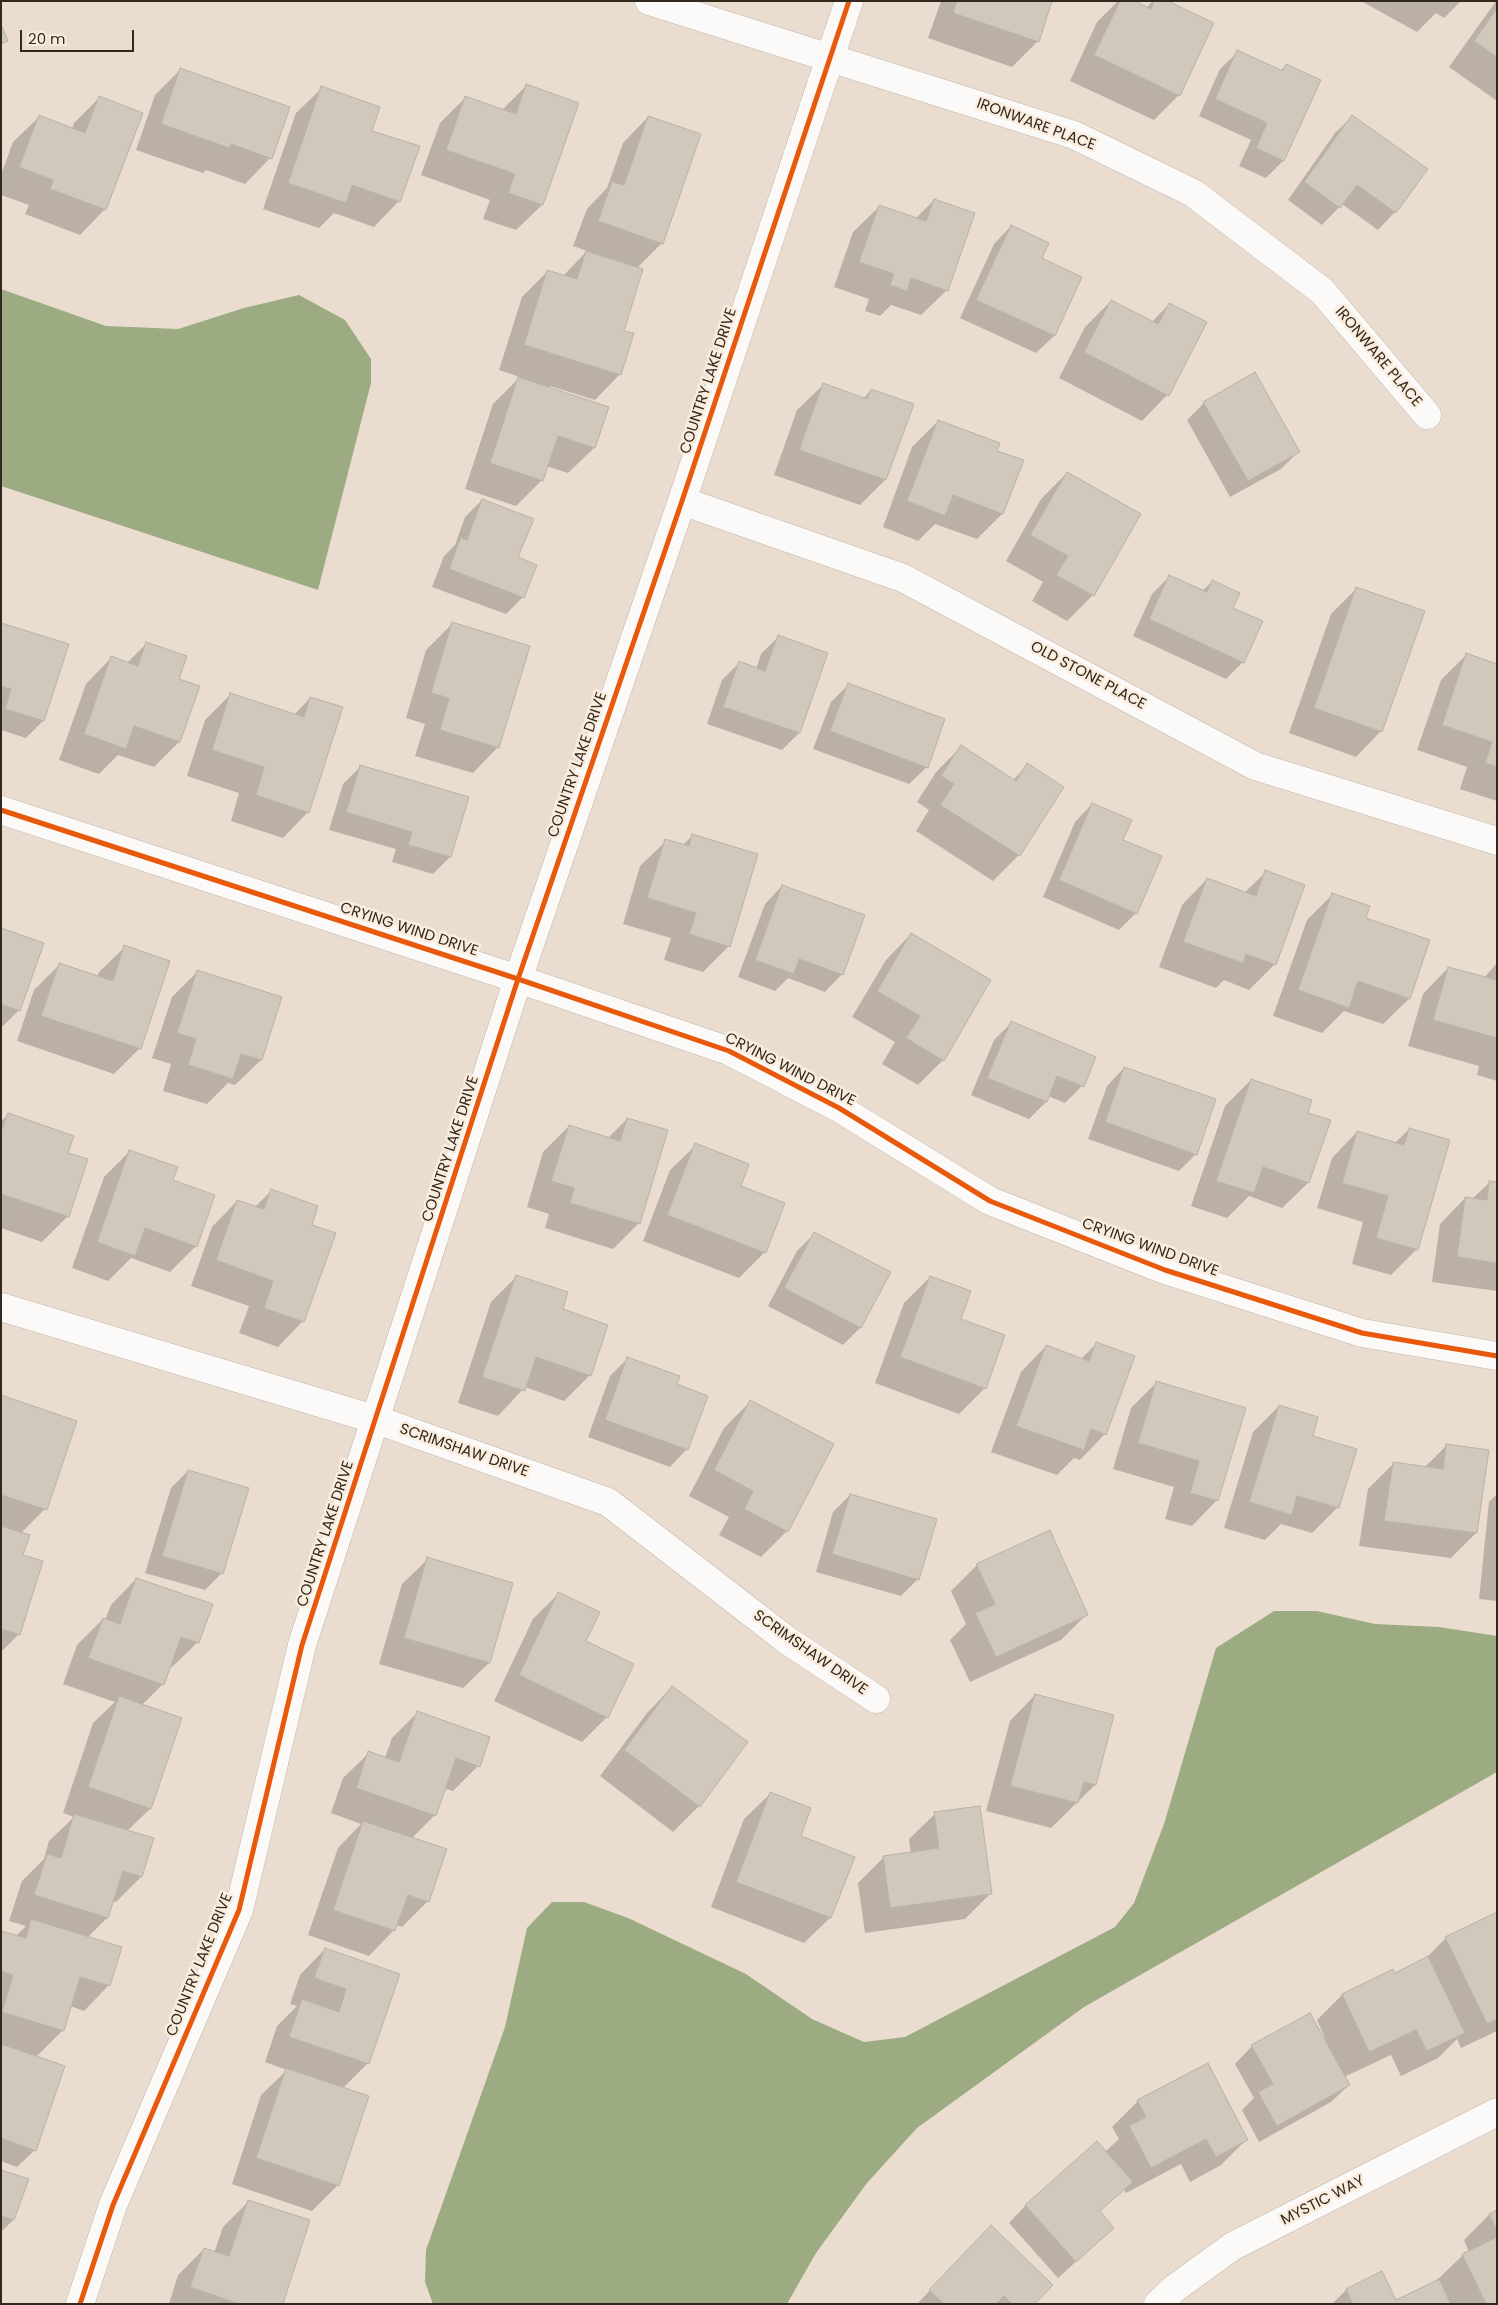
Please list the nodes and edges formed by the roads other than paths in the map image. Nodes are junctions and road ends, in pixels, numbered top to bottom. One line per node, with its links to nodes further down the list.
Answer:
1 (649, 1): 3 (street, IRONWARE PLACE)
2 (849, 1): 3 (street, COUNTRY LAKE DRIVE)
3 (830, 57): 4 (street, IRONWARE PLACE); 5 (street, COUNTRY LAKE DRIVE)
4 (1427, 415)
5 (682, 501): 7 (street, OLD STONE PLACE); 8 (street, COUNTRY LAKE DRIVE)
6 (1, 810): 8 (street, CRYING WIND DRIVE)
7 (1497, 841)
8 (518, 978): 10 (street, CRYING WIND DRIVE); 11 (street, COUNTRY LAKE DRIVE)
9 (1, 1307): 11 (street, SCRIMSHAW DRIVE)
10 (1497, 1356)
11 (377, 1420): 12 (street, SCRIMSHAW DRIVE); 14 (street, COUNTRY LAKE DRIVE)
12 (876, 1699)
13 (1497, 2112): 15 (street, MYSTIC WAY)
14 (80, 2304)
15 (1158, 2304)

